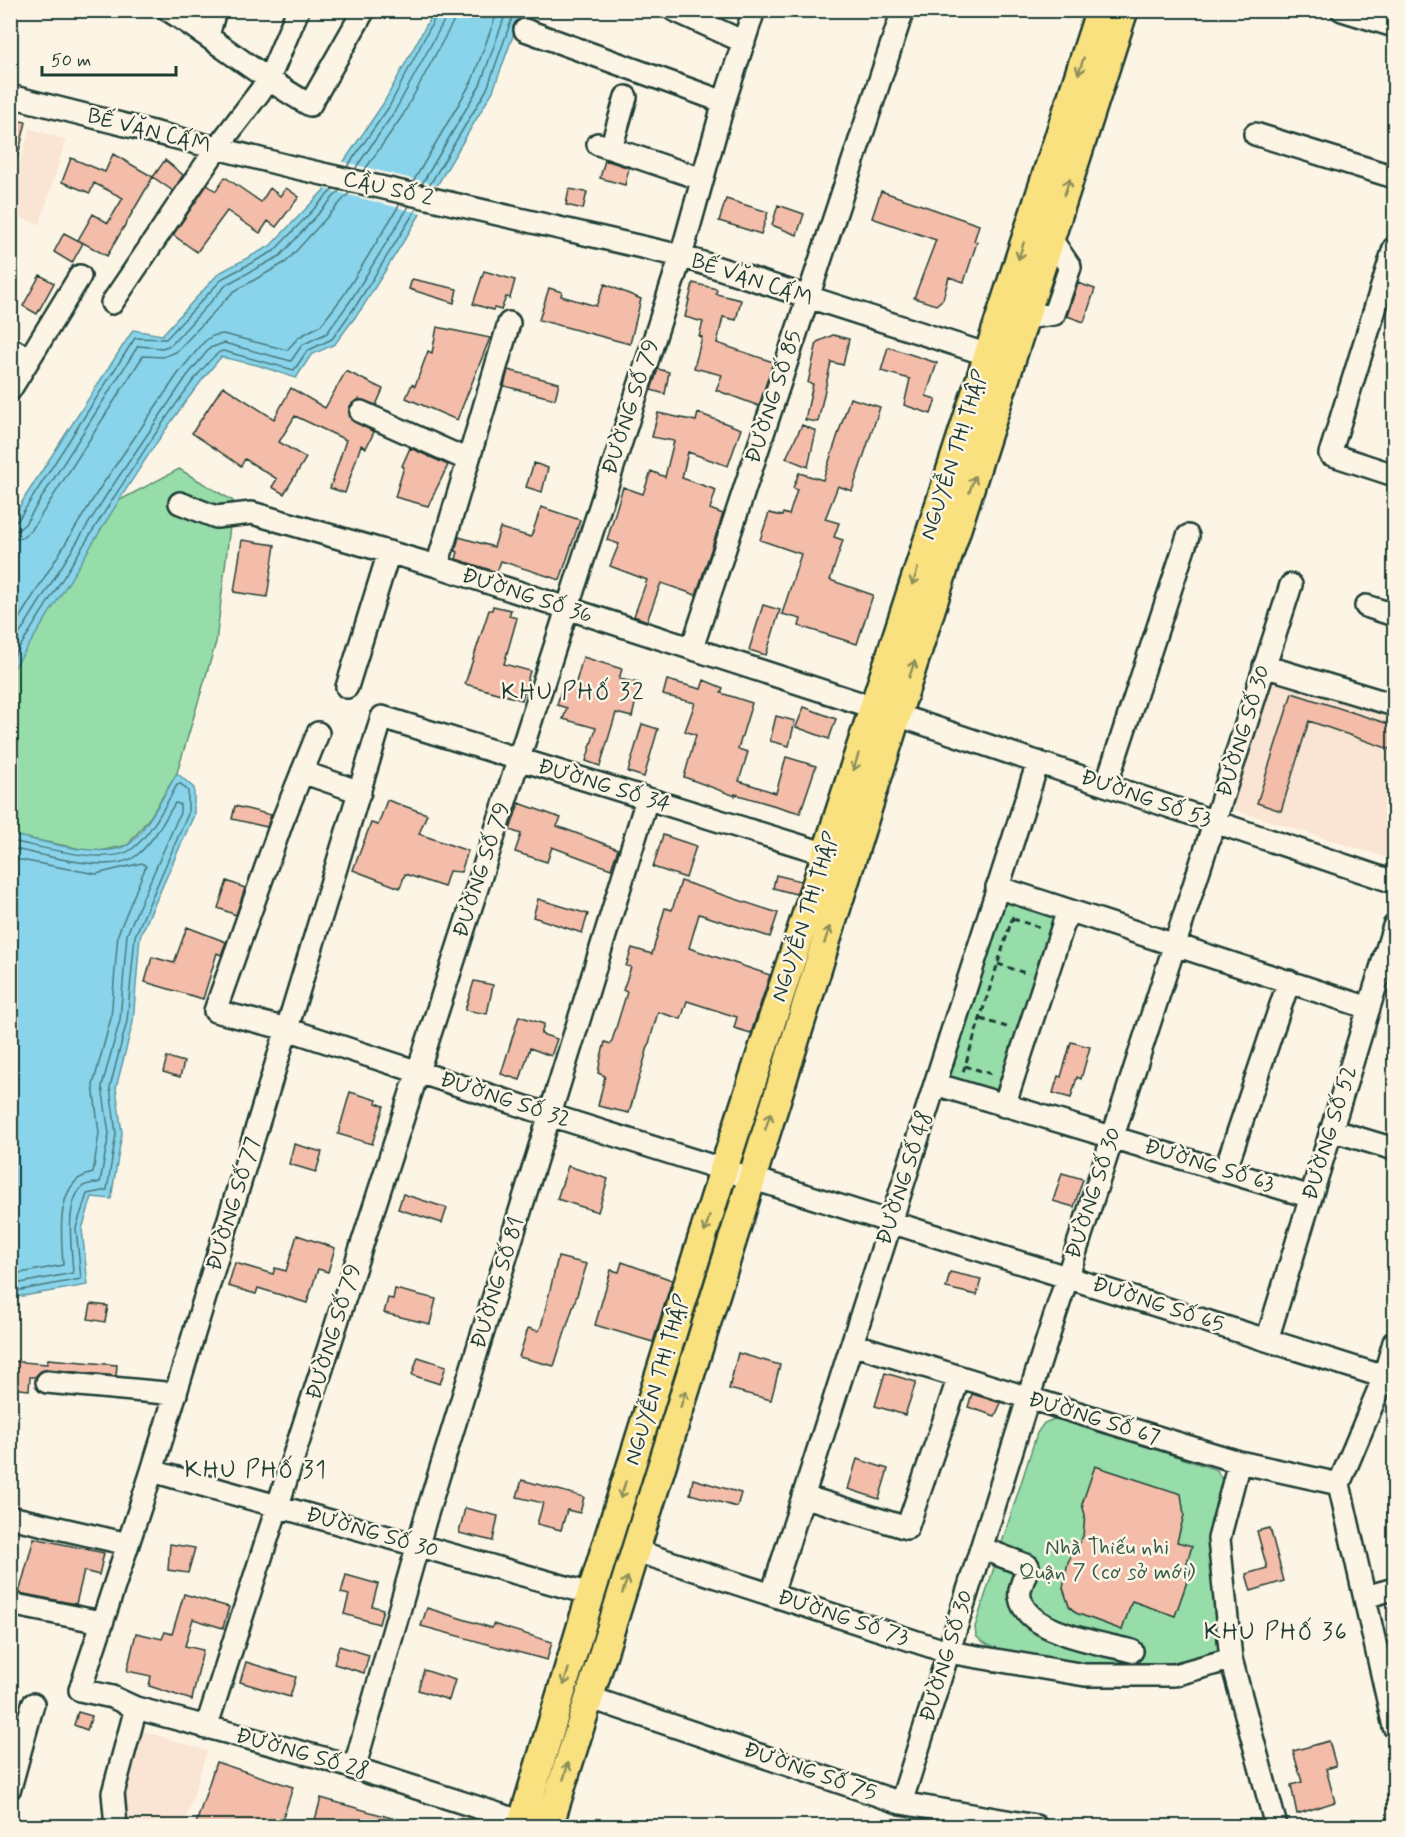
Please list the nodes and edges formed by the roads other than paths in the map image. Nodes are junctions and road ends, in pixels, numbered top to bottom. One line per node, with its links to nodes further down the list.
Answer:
1 (168, 10): 13 (street)
2 (215, 10): 13 (street)
3 (298, 10): 15 (street)
4 (364, 10): 15 (street)
5 (674, 10): 14 (street)
6 (754, 10): 14 (street, ĐƯỜNG SỐ 79)
7 (903, 10): 28 (street, ĐƯỜNG SỐ 85)
8 (1100, 10): 32 (main road, NGUYỄN THỊ THẬP, one-way to 32)
9 (1124, 10): 32 (main road, NGUYỄN THỊ THẬP, one-way to 9)
10 (1342, 10): 11 (street)
11 (1395, 26)
12 (525, 30): 18 (street)
13 (208, 36): 15 (street)
14 (744, 42): 18 (street, ĐƯỜNG SỐ 79)
15 (268, 81): 20 (street)
16 (10, 96): 20 (street, BẾ VĂN CẤM)
17 (626, 97): 23 (street)
18 (724, 102): 23 (street, ĐƯỜNG SỐ 79)
19 (1255, 134): 22 (street)
20 (217, 148): 21 (street, BẾ VĂN CẤM); 29 (street)
21 (288, 166): 24 (street, CẦU SỐ 2)
22 (1395, 177)
23 (702, 179): 26 (street, ĐƯỜNG SỐ 79)
24 (489, 212): 26 (street, BẾ VĂN CẤM)
25 (1395, 248): 36 (street)
26 (681, 256): 28 (street, BẾ VĂN CẤM); 43 (street, ĐƯỜNG SỐ 79)
27 (80, 276): 31 (street)
28 (807, 299): 32 (street, BẾ VĂN CẤM); 45 (street, ĐƯỜNG SỐ 85)
29 (112, 303)
30 (509, 323): 35 (street)
31 (19, 353): 33 (street)
32 (999, 359): 49 (main road, NGUYỄN THỊ THẬP)
33 (10, 390)
34 (361, 412): 35 (street)
35 (468, 460): 40 (street)
36 (1395, 475)
37 (180, 503): 39 (street, ĐƯỜNG SỐ 36)
38 (1188, 536): 55 (street)
39 (389, 552): 40 (street, ĐƯỜNG SỐ 36); 47 (street)
40 (437, 566): 43 (street, ĐƯỜNG SỐ 36)
41 (1291, 585): 46 (street, ĐƯỜNG SỐ 30)
42 (1366, 606): 44 (street)
43 (566, 609): 45 (street, ĐƯỜNG SỐ 36); 52 (street, ĐƯỜNG SỐ 79)
44 (1395, 615)
45 (692, 648): 49 (street, ĐƯỜNG SỐ 36)
46 (1264, 666): 48 (street); 58 (street, ĐƯỜNG SỐ 30)
47 (347, 687)
48 (1395, 705)
49 (885, 711): 53 (street, ĐƯỜNG SỐ 53); 59 (main road, NGUYỄN THỊ THẬP, one-way to 59); 77 (main road, NGUYỄN THỊ THẬP, one-way to 49)
50 (382, 717): 52 (street, ĐƯỜNG SỐ 34); 56 (street, ĐƯỜNG SỐ 77)
51 (318, 733): 54 (street)
52 (518, 759): 57 (street, ĐƯỜNG SỐ 34); 68 (street, ĐƯỜNG SỐ 79)
53 (1038, 762): 55 (street, ĐƯỜNG SỐ 53); 61 (street, ĐƯỜNG SỐ 48)
54 (302, 772): 56 (street); 67 (street, ĐƯỜNG SỐ 32)
55 (1107, 785): 58 (street, ĐƯỜNG SỐ 53)
56 (360, 792): 67 (street, ĐƯỜNG SỐ 77)
57 (647, 799): 59 (street, ĐƯỜNG SỐ 34); 71 (street, ĐƯỜNG SỐ 81)
58 (1216, 822): 60 (street, ĐƯỜNG SỐ 53); 64 (street, ĐƯỜNG SỐ 30)
59 (827, 854): 75 (main road, NGUYỄN THỊ THẬP)
60 (1395, 882)
61 (997, 887): 62 (street); 69 (street, ĐƯỜNG SỐ 48)
62 (1068, 910): 64 (street); 70 (street)
63 (1395, 926): 66 (street, ĐƯỜNG SỐ 52)
64 (1176, 945): 65 (street); 73 (street, ĐƯỜNG SỐ 30)
65 (1289, 981): 66 (street); 76 (street)
66 (1369, 1008): 72 (street, ĐƯỜNG SỐ 52)
67 (287, 1029): 68 (street, ĐƯỜNG SỐ 32); 87 (street, ĐƯỜNG SỐ 77)
68 (416, 1072): 71 (street, ĐƯỜNG SỐ 32); 93 (street, ĐƯỜNG SỐ 79)
69 (935, 1084): 70 (street, ĐƯỜNG SỐ 63); 79 (street, ĐƯỜNG SỐ 48)
70 (1004, 1106): 73 (street, ĐƯỜNG SỐ 63)
71 (550, 1115): 75 (street, ĐƯỜNG SỐ 32); 96 (street, ĐƯỜNG SỐ 81)
72 (1331, 1130): 74 (street); 78 (street, ĐƯỜNG SỐ 52)
73 (1112, 1137): 76 (street, ĐƯỜNG SỐ 63); 80 (street, ĐƯỜNG SỐ 30)
74 (1395, 1149)
75 (724, 1168): 77 (street, ĐƯỜNG SỐ 32); 100 (main road, NGUYỄN THỊ THẬP, one-way to 100)
76 (1225, 1171): 78 (street, ĐƯỜNG SỐ 63)
77 (751, 1177): 79 (street, ĐƯỜNG SỐ 65); 98 (main road, NGUYỄN THỊ THẬP, one-way to 77)
78 (1311, 1197): 81 (street, ĐƯỜNG SỐ 52)
79 (891, 1221): 80 (street, ĐƯỜNG SỐ 65); 83 (street, ĐƯỜNG SỐ 48)
80 (1067, 1276): 81 (street, ĐƯỜNG SỐ 65); 88 (street, ĐƯỜNG SỐ 30)
81 (1267, 1340): 85 (street, ĐƯỜNG SỐ 65)
82 (1395, 1342): 85 (street)
83 (852, 1344): 84 (street, ĐƯỜNG SỐ 67); 92 (street, ĐƯỜNG SỐ 48)
84 (959, 1377): 88 (street, ĐƯỜNG SỐ 67); 92 (street)
85 (1389, 1378): 91 (street)
86 (47, 1382): 87 (street)
87 (176, 1394): 90 (street, ĐƯỜNG SỐ 77)
88 (1028, 1399): 89 (street, ĐƯỜNG SỐ 67); 97 (street, ĐƯỜNG SỐ 30)
89 (1239, 1462): 91 (street, ĐƯỜNG SỐ 67); 107 (street)
90 (152, 1471): 93 (street, ĐƯỜNG SỐ 30); 95 (street, ĐƯỜNG SỐ 77)
91 (1340, 1484): 102 (street)
92 (803, 1496): 101 (street, ĐƯỜNG SỐ 48)
93 (279, 1507): 96 (street, ĐƯỜNG SỐ 30); 113 (street, ĐƯỜNG SỐ 79)
94 (10, 1517): 95 (street)
95 (128, 1544): 104 (street, ĐƯỜNG SỐ 77)
96 (418, 1546): 100 (street, ĐƯỜNG SỐ 30); 114 (street, ĐƯỜNG SỐ 81)
97 (981, 1548): 105 (street); 106 (street, ĐƯỜNG SỐ 30)
98 (636, 1551): 101 (street, ĐƯỜNG SỐ 73); 109 (main road, NGUYỄN THỊ THẬP, one-way to 98)
99 (1395, 1589): 102 (street)
100 (591, 1594): 117 (main road, NGUYỄN THỊ THẬP, one-way to 117)
101 (772, 1594): 106 (street, ĐƯỜNG SỐ 73)
102 (1365, 1597): 112 (street)
103 (10, 1604): 104 (street)
104 (101, 1622): 108 (street, ĐƯỜNG SỐ 77)
105 (1132, 1651)
106 (948, 1652): 107 (street, ĐƯỜNG SỐ 73); 116 (street, ĐƯỜNG SỐ 30)
107 (1231, 1659): 120 (street)
108 (80, 1690): 111 (street, ĐƯỜNG SỐ 28)
109 (588, 1697): 116 (street, ĐƯỜNG SỐ 75); 117 (main road, NGUYỄN THỊ THẬP, one-way to 109)
110 (33, 1704): 115 (street)
111 (136, 1708): 113 (street, ĐƯỜNG SỐ 28); 118 (street)
112 (1395, 1727)
113 (206, 1728): 114 (street, ĐƯỜNG SỐ 28)
114 (354, 1769): 117 (street, ĐƯỜNG SỐ 28)
115 (10, 1788)
116 (901, 1803): 119 (street, ĐƯỜNG SỐ 75)
117 (531, 1825)
118 (116, 1827)
119 (1036, 1827)
120 (1276, 1827)

